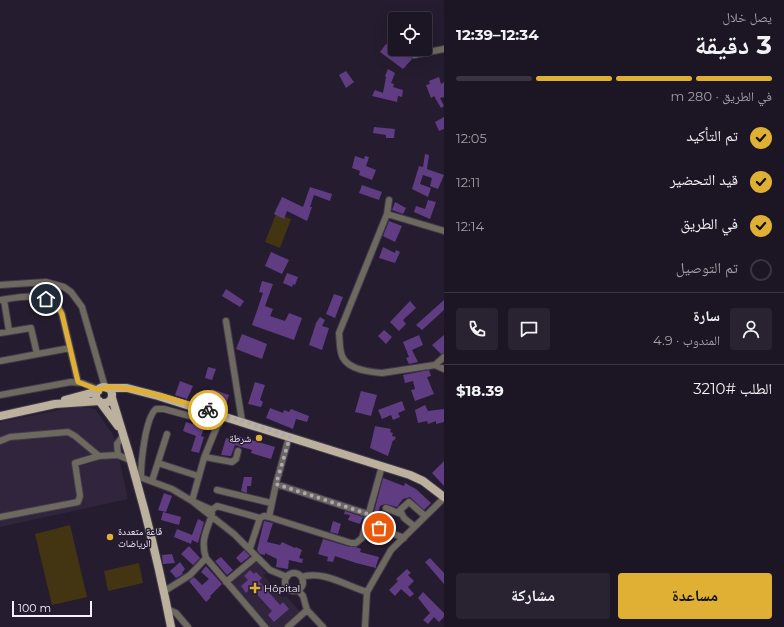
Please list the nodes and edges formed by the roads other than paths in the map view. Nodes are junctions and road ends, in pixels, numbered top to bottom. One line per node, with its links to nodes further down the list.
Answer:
1 (444, 50): 2 (street)
2 (432, 52)
3 (389, 200): 4 (street)
4 (387, 214): 5 (street); 15 (street)
5 (444, 231)
6 (0, 285): 18 (street)
7 (2, 300): 9 (street); 11 (street)
8 (226, 321): 26 (street)
9 (9, 331): 10 (street); 12 (street)
10 (0, 333)
11 (70, 348): 12 (street); 17 (street)
12 (37, 354): 14 (street)
13 (444, 357): 15 (street)
14 (0, 361)
15 (434, 364): 16 (street)
16 (444, 369)
17 (78, 382): 18 (street); 20 (street)
18 (102, 389): 19 (main road); 21 (main road); 22 (main road); 23 (main road)
19 (133, 390): 21 (main road); 24 (main road)
20 (0, 395)
21 (112, 398): 22 (main road); 29 (main road)
22 (100, 402): 23 (main road); 29 (main road)
23 (55, 404): 25 (main road)
24 (222, 414): 26 (main road); 27 (street)
25 (0, 416)
26 (242, 421): 30 (main road)
27 (218, 424): 35 (street); 39 (street)
28 (167, 434): 37 (street)
29 (122, 435): 34 (street); 36 (main road)
30 (290, 437): 38 (main road); 42 (street)
31 (0, 441): 33 (street)
32 (238, 451): 35 (street)
33 (99, 456): 34 (street); 52 (street)
34 (118, 456): 36 (street)
35 (205, 457): 40 (street)
36 (132, 461): 39 (main road)
37 (158, 463): 40 (street); 41 (street)
38 (382, 466): 44 (main road); 49 (street)
39 (138, 476): 41 (street); 65 (main road)
40 (198, 476): 45 (street)
41 (152, 481): 45 (street)
42 (276, 484): 46 (street); 49 (street)
43 (217, 490): 46 (street)
44 (444, 498): 51 (street)
45 (192, 501): 48 (street)
46 (271, 504): 53 (street)
47 (386, 508): 50 (street)
48 (212, 513): 54 (street); 58 (street); 60 (street)
49 (368, 514): 55 (street)
50 (401, 514): 51 (street); 56 (street)
51 (425, 516): 56 (street)
52 (0, 517)
53 (269, 517): 54 (street); 55 (street)
54 (260, 518): 58 (street)
55 (366, 523): 57 (street)
56 (414, 526): 57 (street)
57 (404, 538): 66 (street)
58 (250, 548): 59 (street)
59 (256, 557): 62 (street); 63 (street)
60 (206, 558): 63 (street); 65 (street)
61 (301, 577): 62 (street); 64 (street); 66 (street)
62 (287, 578): 64 (street)
63 (226, 582): 71 (street)
64 (298, 590): 68 (street)
65 (163, 592): 67 (main road)
66 (367, 592): 74 (street)
67 (167, 610): 69 (main road); 70 (street)
68 (306, 610): 72 (street); 73 (street)
69 (171, 627)
70 (188, 627)
71 (265, 627)
72 (288, 627)
73 (323, 627)
74 (364, 627)

